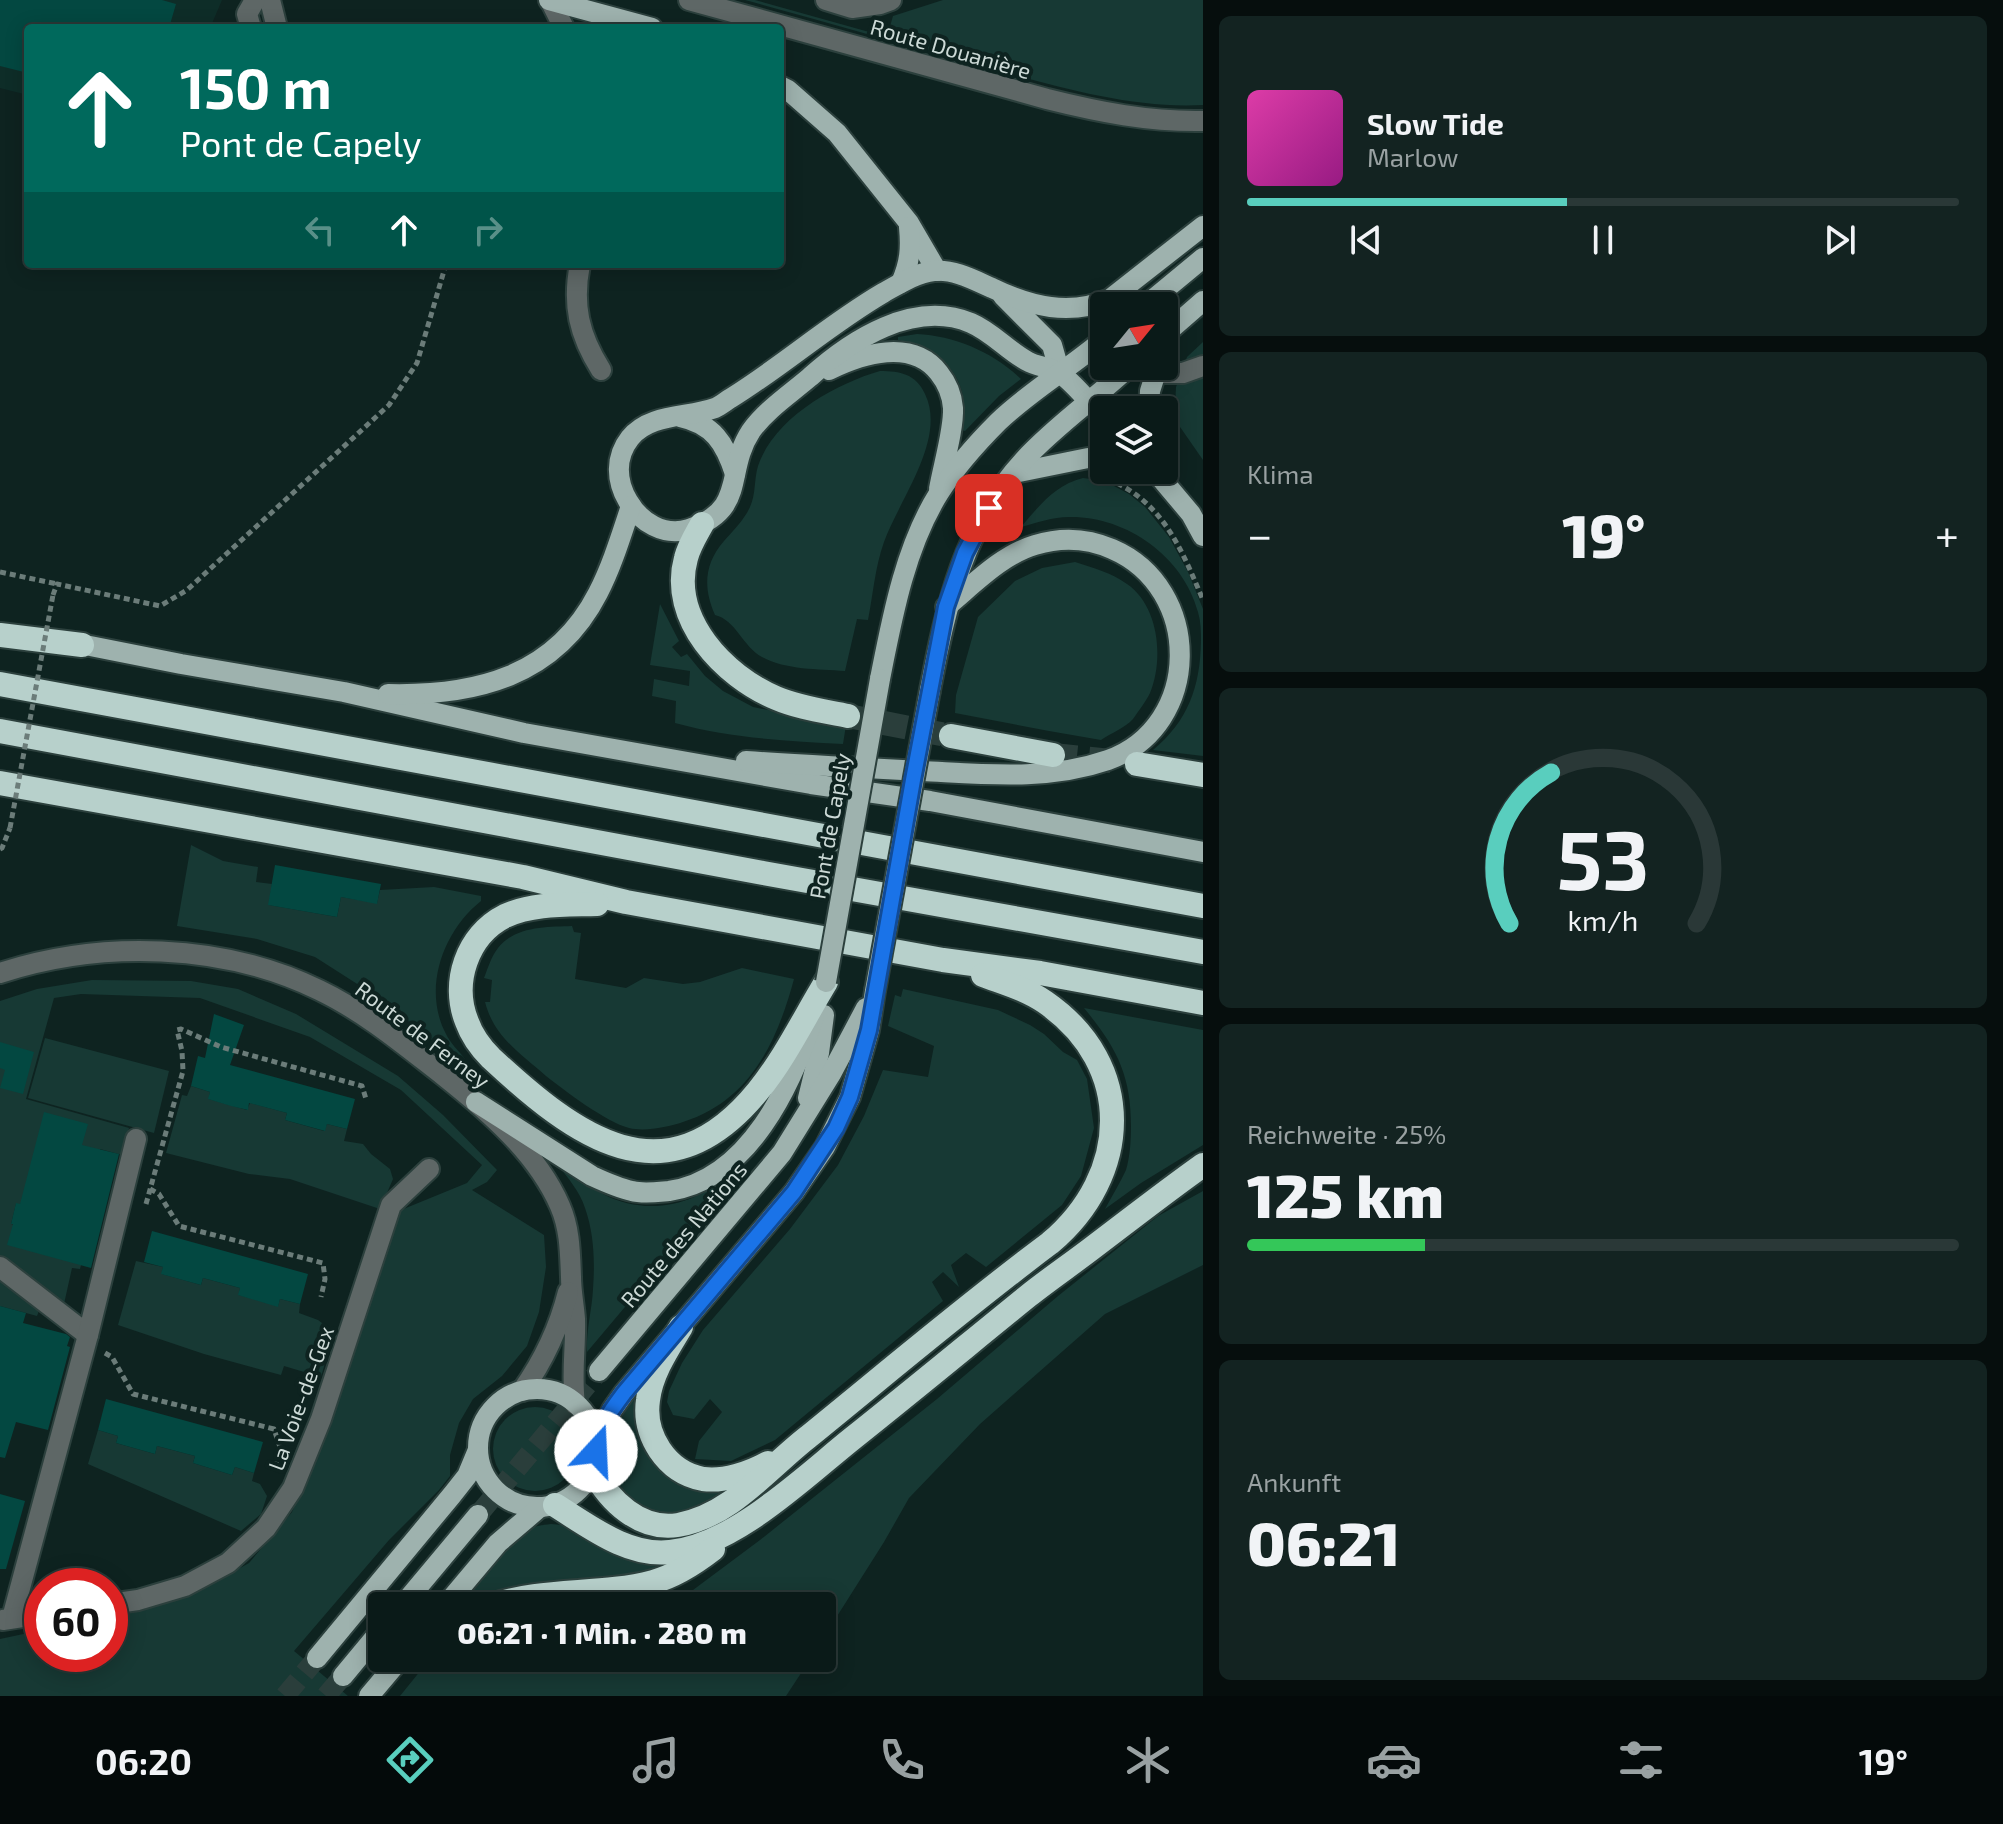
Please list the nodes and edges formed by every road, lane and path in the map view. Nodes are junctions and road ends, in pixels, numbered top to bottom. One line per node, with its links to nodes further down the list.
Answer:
1 (270, 0): 7 (street)
2 (550, 0): 6 (main road); 8 (street)
3 (689, 0): 9 (street, Route Douanière)
4 (826, 0): 5 (street)
5 (891, 0)
6 (614, 23)
7 (276, 24)
8 (562, 24)
9 (776, 24)
10 (784, 26): 12 (street, Route Douanière)
11 (784, 88): 13 (main road)
12 (1203, 121)
13 (909, 223): 18 (main road); 19 (main road)
14 (1203, 226): 20 (main road)
15 (1203, 258): 21 (main road)
16 (445, 268): 45 (path)
17 (579, 268): 28 (street)
18 (937, 271): 19 (main road); 20 (main road)
19 (901, 283): 34 (main road)
20 (997, 291): 30 (main road)
21 (1162, 292)
22 (1203, 301): 23 (main road)
23 (1183, 317): 24 (main road); 25 (main road)
24 (1178, 322)
25 (1178, 326)
26 (1090, 350): 30 (main road)
27 (1203, 366): 29 (street)
28 (601, 370)
29 (1178, 372)
30 (1060, 373): 32 (main road); 33 (main road); 40 (main road)
31 (1114, 380): 33 (main road)
32 (804, 382): 37 (main road); 40 (main road)
33 (1088, 402): 36 (main road)
34 (679, 416): 37 (main road); 41 (main road)
35 (1090, 460): 36 (main road)
36 (1014, 473): 47 (main road)
37 (735, 474): 42 (main road)
38 (1121, 484): 46 (path)
39 (1168, 484): 43 (main road)
40 (938, 494): 70 (main road, Pont de Capely, bridge)
41 (631, 506): 42 (main road); 52 (main road)
42 (702, 524): 53 (highway)
43 (1203, 536)
44 (0, 572): 45 (path)
45 (57, 584): 63 (path, bridge)
46 (1203, 600)
47 (946, 607): 57 (main road); 71 (main road, bridge)
48 (0, 624): 50 (main road)
49 (0, 635): 50 (highway)
50 (82, 645): 52 (main road)
51 (0, 684): 66 (highway)
52 (344, 692): 57 (main road)
53 (848, 716)
54 (0, 731): 67 (highway)
55 (951, 736): 56 (highway)
56 (1053, 755)
57 (658, 757): 61 (main road)
58 (1137, 764): 59 (highway)
59 (1203, 775)
60 (0, 783): 65 (highway)
61 (1128, 838): 62 (main road); 64 (main road)
62 (1203, 843)
63 (0, 849)
64 (1203, 852)
65 (626, 902): 68 (highway); 70 (highway)
66 (1203, 906)
67 (1203, 952)
68 (943, 960): 72 (highway); 91 (highway)
69 (0, 973): 74 (street, Route de Ferney)
70 (826, 982): 74 (main road); 75 (main road, Route des Nations)
71 (875, 991): 75 (main road, Route des Nations); 84 (main road)
72 (1203, 1003)
73 (366, 1099): 79 (path)
74 (476, 1102): 82 (street, Route de Ferney)
75 (799, 1124): 87 (main road, Route des Nations)
76 (136, 1139): 85 (street)
77 (1203, 1165): 97 (highway)
78 (429, 1169): 101 (street, La Voie-de-Gex)
79 (150, 1189): 80 (path); 83 (path)
80 (146, 1204)
81 (0, 1267): 85 (street)
82 (571, 1280): 88 (street, Route de Ferney); 89 (street, Route de Ferney)
83 (321, 1297)
84 (681, 1327): 90 (main road); 91 (highway)
85 (88, 1335): 102 (street)
86 (105, 1353): 93 (path)
87 (599, 1371)
88 (522, 1391): 89 (main road); 92 (main road)
89 (575, 1404): 90 (main road)
90 (596, 1445): 94 (main road)
91 (797, 1445): 94 (highway)
92 (477, 1452): 95 (main road); 104 (main road)
93 (276, 1465)
94 (592, 1469): 95 (main road)
95 (547, 1506): 97 (highway); 99 (main road)
96 (478, 1515): 98 (main road)
97 (734, 1530): 100 (highway)
98 (414, 1592)
99 (457, 1592)
100 (576, 1592)
101 (128, 1601)
102 (6, 1620)
103 (368, 1646): 106 (main road)
104 (317, 1658)
105 (389, 1672): 107 (main road)
106 (343, 1676)
107 (369, 1696)

